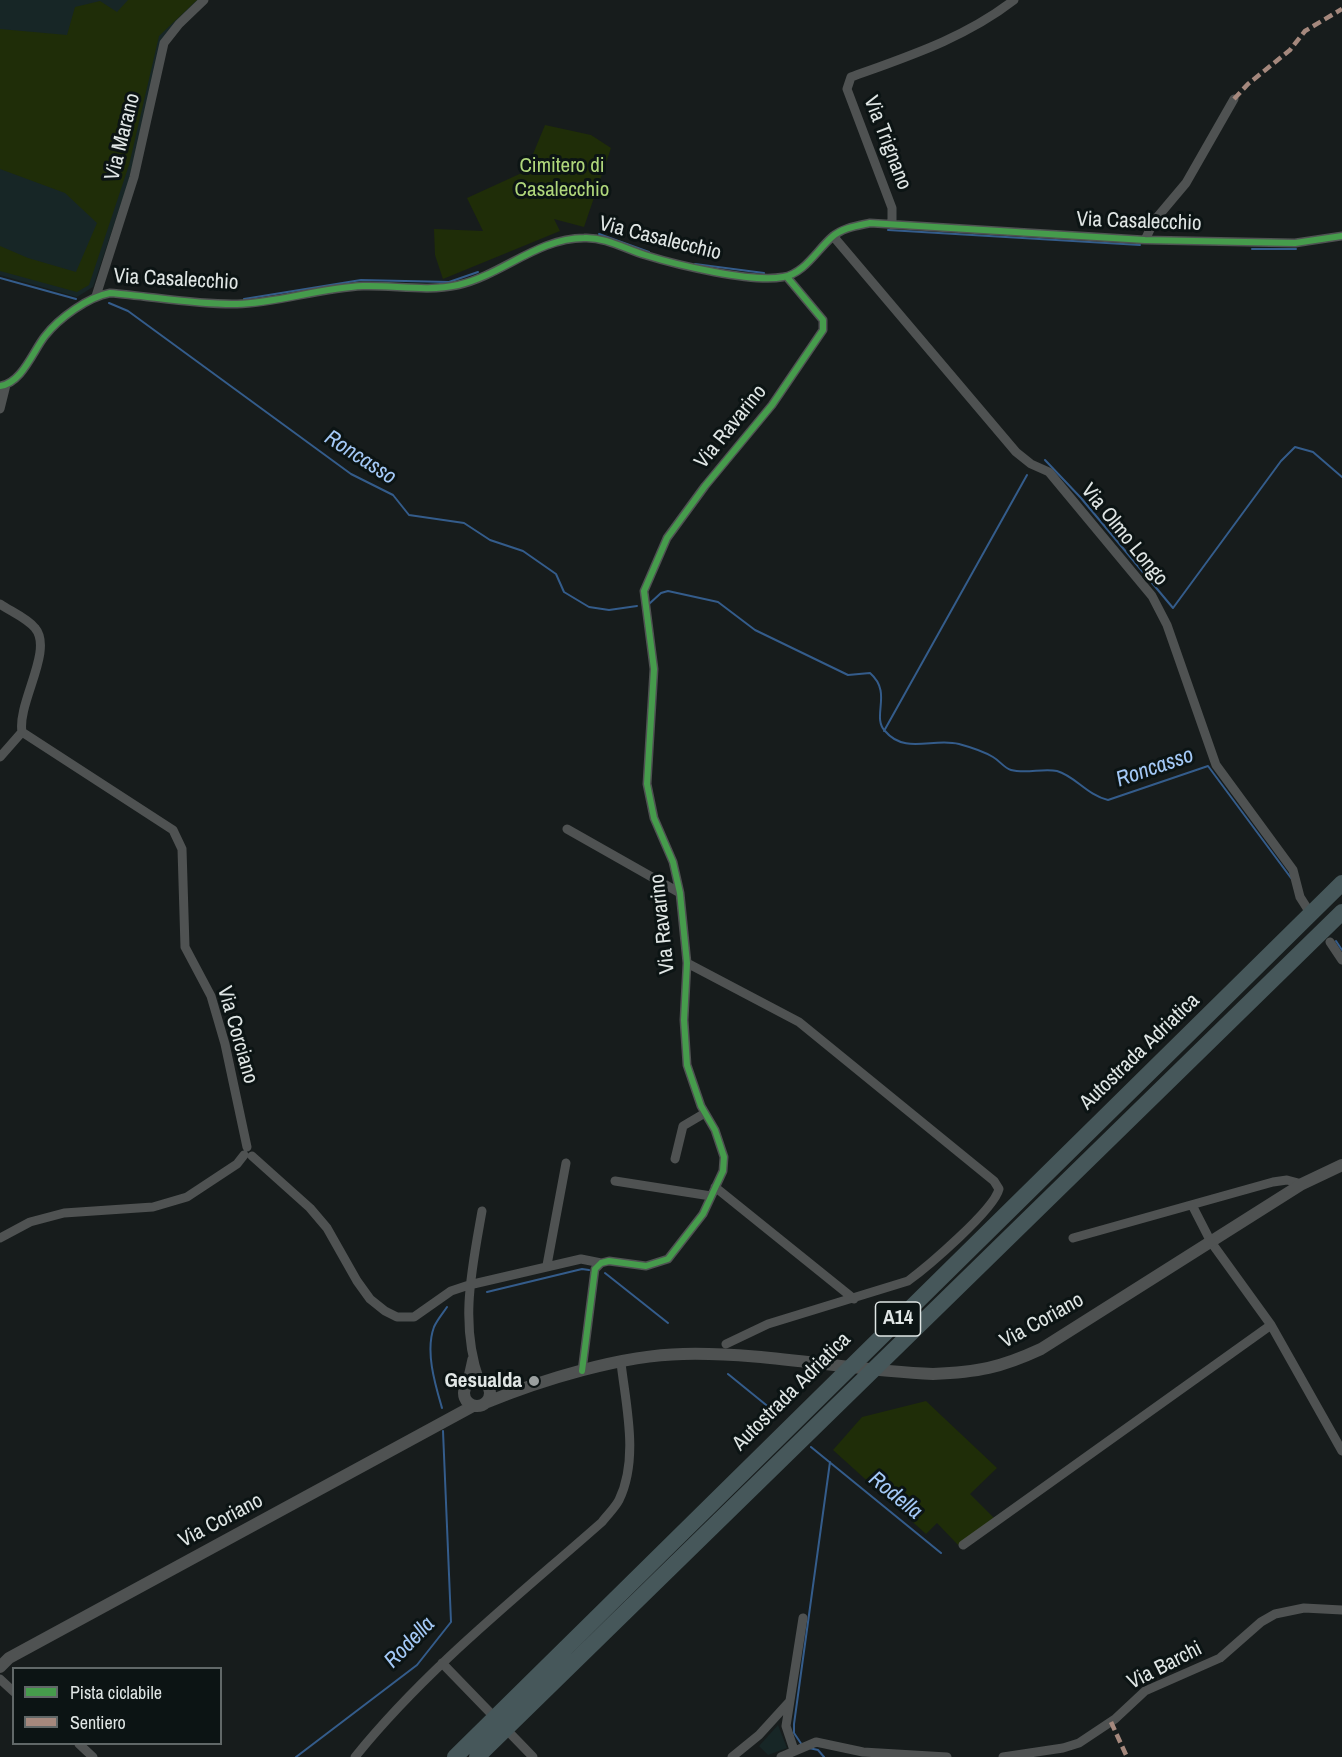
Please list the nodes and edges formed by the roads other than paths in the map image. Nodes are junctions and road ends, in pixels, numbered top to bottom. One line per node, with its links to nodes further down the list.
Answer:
1 (204, 0): 9 (street, Via Marano)
2 (1014, 0): 4 (street, Via Trignano)
3 (1234, 99): 7 (street, Via Casalecchio)
4 (892, 225): 5 (street, Via Casalecchio); 7 (street, Via Casalecchio)
5 (833, 236): 8 (street, Via Casalecchio); 18 (street, Via Olmo Longo)
6 (1342, 236): 7 (street, Via Casalecchio)
7 (1145, 240)
8 (787, 277): 9 (street, Via Casalecchio); 17 (street, Via Ravarino)
9 (96, 296): 10 (street, Via Casalecchio)
10 (3, 386): 11 (street)
11 (0, 409)
12 (0, 604): 13 (street)
13 (22, 732): 14 (street); 24 (street, Via Corciano)
14 (0, 757)
15 (567, 829): 17 (street, Via Ravarino)
16 (1342, 883): 61 (highway, Autostrada Adriatica / A14)
17 (680, 893): 22 (street, Via Ravarino)
18 (1307, 908)
19 (1342, 912): 62 (highway, Autostrada Adriatica / A14)
20 (1330, 942): 21 (street)
21 (1342, 960)
22 (687, 963): 23 (street, Via Ravarino); 39 (street, Via Ravarino)
23 (705, 1113): 25 (street); 30 (street, Via Ravarino)
24 (247, 1153): 33 (street); 38 (street, Via Ravarino)
25 (675, 1159)
26 (566, 1163): 37 (street)
27 (1342, 1165): 29 (main road, Via Coriano)
28 (615, 1180): 30 (street)
29 (1302, 1184): 31 (street, Via Coriano); 35 (main road, Via Coriano)
30 (713, 1192): 36 (street, Via Ravarino); 39 (street)
31 (1192, 1206): 34 (street, Via Coriano); 35 (street)
32 (482, 1211): 38 (street)
33 (0, 1238)
34 (1073, 1238)
35 (1211, 1242): 40 (street); 43 (main road, Via Coriano)
36 (601, 1263): 37 (street, Via Ravarino); 44 (street)
37 (547, 1265): 38 (street, Via Ravarino)
38 (469, 1285): 42 (street)
39 (854, 1299): 41 (street)
40 (1271, 1325): 50 (street); 51 (street)
41 (726, 1344)
42 (472, 1359): 45 (street); 46 (street)
43 (621, 1363): 44 (main road, Via Coriano); 55 (street)
44 (582, 1371): 47 (main road, Via Coriano)
45 (484, 1383): 46 (main road); 47 (main road, Via Coriano); 48 (main road)
46 (465, 1390): 48 (main road); 49 (main road)
47 (519, 1390): 48 (main road, Via Coriano)
48 (479, 1405): 49 (main road, Via Coriano)
49 (453, 1418): 54 (main road, Via Coriano)
50 (1342, 1451)
51 (963, 1545)
52 (1342, 1610): 67 (street, Via Barchi)
53 (803, 1618): 56 (street)
54 (3, 1661)
55 (445, 1667): 60 (street); 63 (street)
56 (791, 1701): 58 (street); 64 (street)
57 (81, 1745): 59 (street)
58 (801, 1748): 65 (street); 66 (street)
59 (93, 1757)
60 (355, 1757)
61 (455, 1757)
62 (477, 1757)
63 (533, 1757)
64 (732, 1757)
65 (781, 1757)
66 (946, 1757)
67 (1003, 1757)

